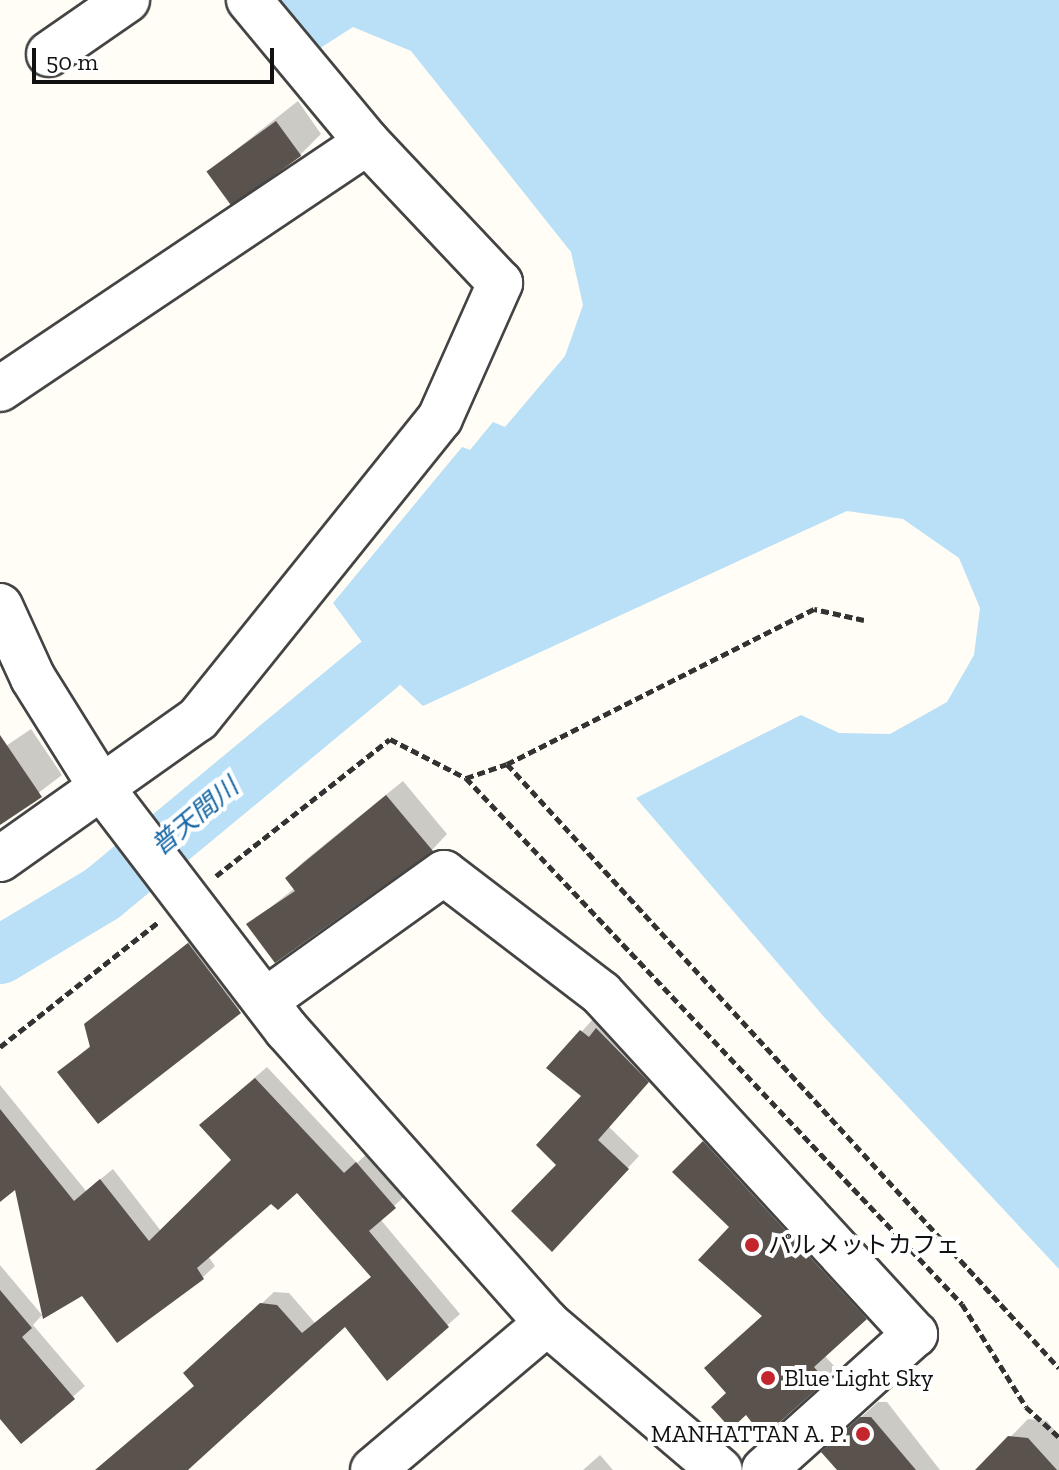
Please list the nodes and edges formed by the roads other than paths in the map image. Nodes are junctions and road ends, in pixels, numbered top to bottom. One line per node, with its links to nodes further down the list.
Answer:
1 (127, 0): 3 (street)
2 (249, 0): 4 (street)
3 (49, 54)
4 (367, 142): 5 (street); 7 (street)
5 (0, 389)
6 (0, 606): 7 (street)
7 (106, 795): 8 (street); 9 (street)
8 (0, 859)
9 (265, 1001): 10 (street); 13 (street)
10 (547, 1323): 11 (street); 12 (street)
11 (373, 1470)
12 (720, 1470)
13 (764, 1470)

